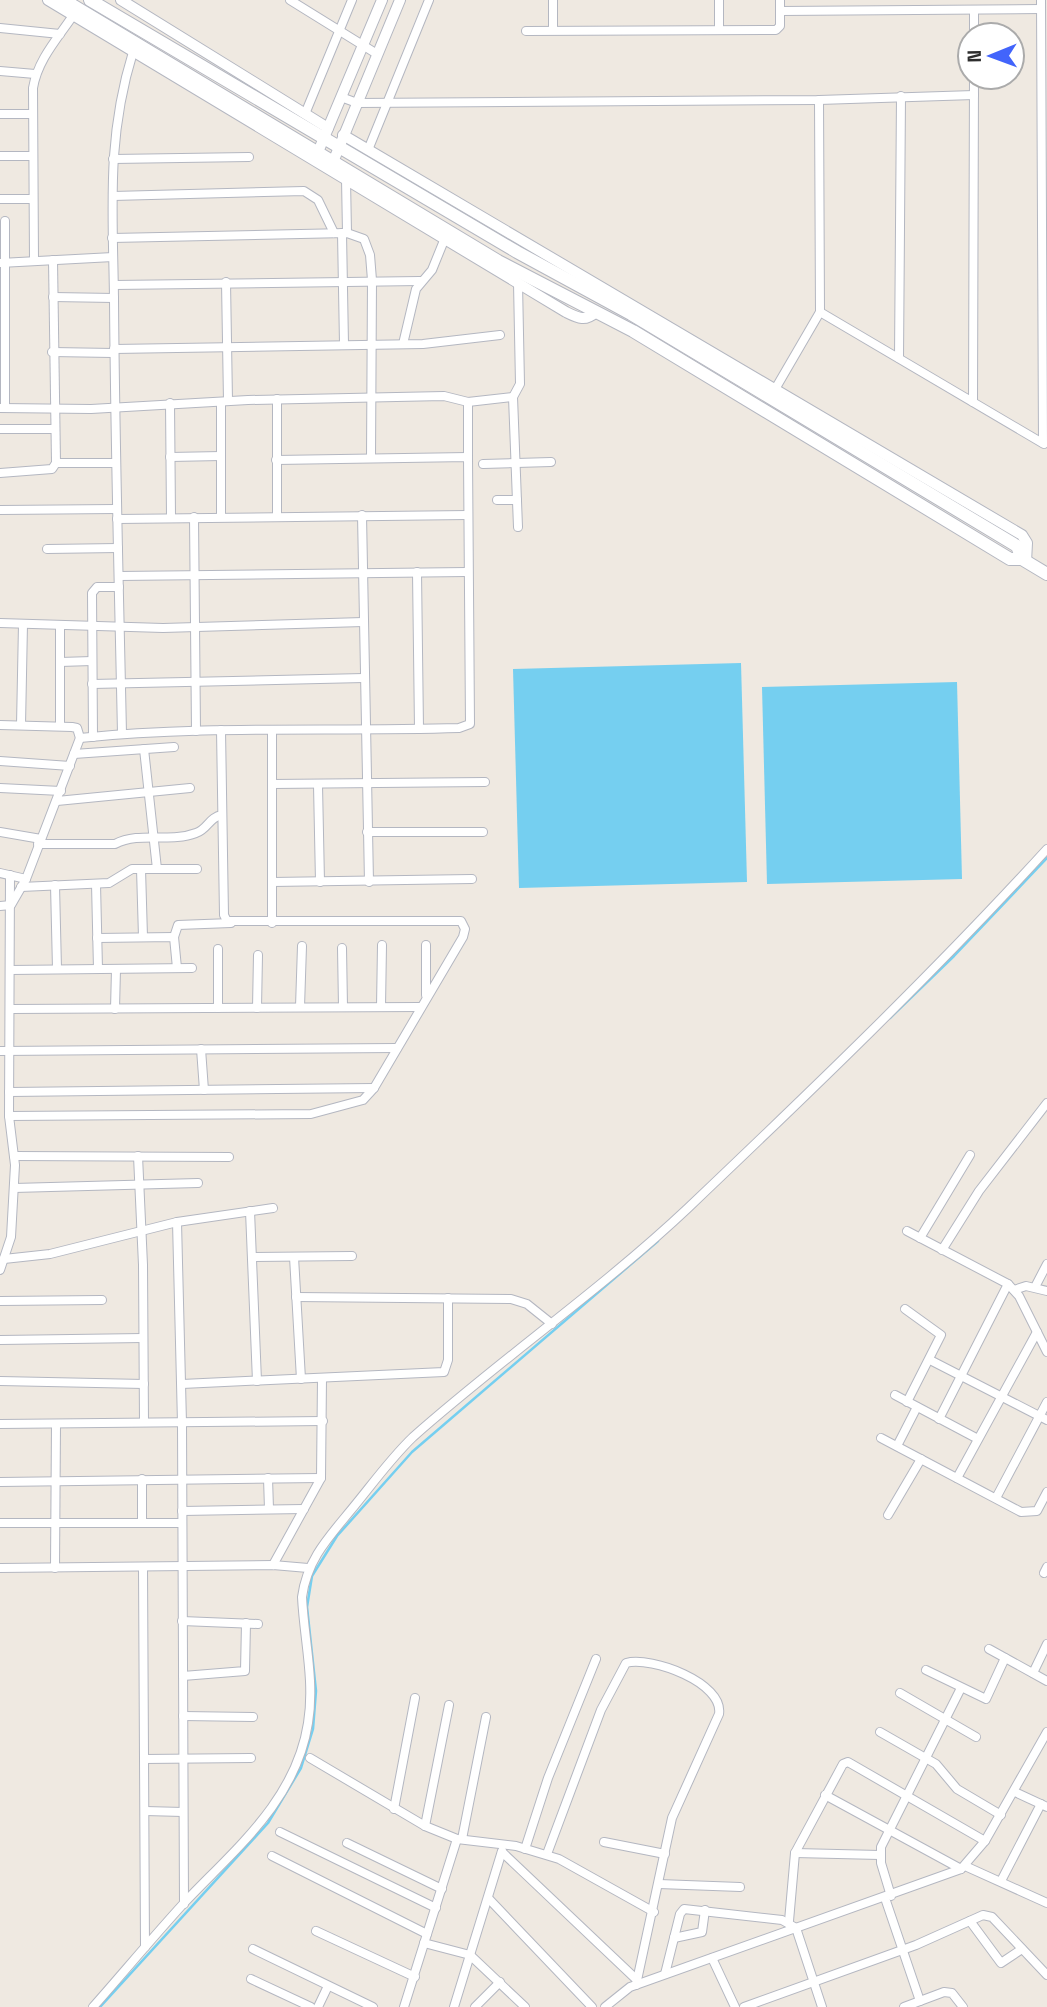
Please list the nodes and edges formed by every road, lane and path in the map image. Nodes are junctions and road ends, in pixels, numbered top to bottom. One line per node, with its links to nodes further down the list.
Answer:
1 (47, 0): 16 (street)
2 (64, 0): 16 (main road)
3 (90, 0): 40 (main road)
4 (121, 0): 39 (street)
5 (290, 0): 22 (street)
6 (352, 0): 22 (street)
7 (382, 0): 24 (street)
8 (400, 0): 26 (street)
9 (429, 0): 36 (street)
10 (553, 0): 19 (street)
11 (719, 0): 20 (street)
12 (780, 0): 15 (street)
13 (1041, 5): 14 (street); 29 (street)
14 (974, 10): 15 (street); 17 (street)
15 (780, 11): 20 (street)
16 (75, 12): 23 (street); 25 (street); 43 (main road)
17 (974, 21)
18 (0, 28): 23 (street)
19 (553, 30): 20 (street); 21 (street)
20 (719, 30)
21 (526, 31)
22 (339, 32): 24 (street); 39 (street)
23 (60, 34): 28 (street)
24 (363, 46): 26 (street); 33 (street)
25 (133, 52): 47 (street); 49 (street)
26 (377, 54): 35 (street)
27 (0, 71): 28 (street)
28 (35, 74): 38 (street)
29 (1044, 85): 50 (street)
30 (974, 91): 31 (street)
31 (974, 95): 32 (street); 90 (street)
32 (901, 96): 34 (street); 83 (street)
33 (341, 97): 35 (street); 40 (street)
34 (819, 100): 36 (street); 74 (street)
35 (357, 103): 36 (street); 41 (street)
36 (388, 103): 42 (street)
37 (0, 114): 38 (street)
38 (31, 114): 45 (street)
39 (305, 114): 40 (street)
40 (326, 133): 41 (main road); 43 (street)
41 (341, 141): 42 (street); 48 (street); 69 (main road)
42 (368, 150): 84 (street)
43 (318, 152): 48 (main road)
44 (0, 156): 45 (street)
45 (32, 156): 53 (street)
46 (249, 157): 47 (street)
47 (113, 159): 51 (street)
48 (333, 162): 72 (main road)
49 (346, 179): 55 (street); 57 (street)
50 (1044, 194): 61 (street)
51 (113, 196): 55 (street); 56 (street)
52 (0, 199): 53 (street)
53 (33, 199): 60 (street)
54 (5, 221): 62 (street)
55 (341, 233): 56 (street); 63 (street); 64 (street)
56 (112, 238): 58 (street)
57 (445, 238): 65 (street); 67 (street)
58 (113, 257): 59 (street); 68 (street)
59 (52, 260): 60 (street); 70 (street)
60 (34, 261): 62 (street)
61 (1045, 261): 75 (street)
62 (3, 263): 93 (street)
63 (372, 280): 64 (street); 65 (street); 78 (street)
64 (342, 281): 66 (street); 77 (street)
65 (420, 281): 79 (street)
66 (226, 282): 68 (street); 80 (street)
67 (518, 283): 73 (street); 85 (street)
68 (114, 285): 71 (street)
69 (581, 286): 72 (main road); 123 (main road)
70 (52, 297): 71 (street); 82 (street)
71 (114, 298): 81 (street)
72 (573, 301): 73 (main road)
73 (596, 312): 123 (main road)
74 (820, 312): 83 (street); 84 (street)
75 (1045, 320): 97 (street)
76 (500, 335): 79 (street)
77 (344, 344): 78 (street); 80 (street)
78 (374, 344): 79 (street); 86 (street)
79 (403, 344)
80 (227, 346): 81 (street); 88 (street)
81 (113, 351): 82 (street); 92 (street)
82 (52, 352): 94 (street)
83 (899, 358): 90 (street)
84 (774, 391): 123 (street)
85 (513, 397): 89 (street); 106 (street)
86 (371, 398): 87 (street); 89 (street); 101 (street)
87 (277, 399): 88 (street); 102 (street)
88 (224, 401): 91 (street); 98 (street)
89 (468, 402): 100 (street)
90 (973, 402): 97 (street)
91 (170, 403): 92 (street); 99 (street)
92 (114, 406): 94 (street); 105 (street)
93 (3, 408): 94 (street)
94 (54, 408): 96 (street)
95 (0, 429): 96 (street)
96 (55, 429): 104 (street)
97 (1045, 444)
98 (221, 456): 99 (street); 118 (street)
99 (170, 457): 116 (street)
100 (468, 457): 101 (street); 114 (street)
101 (370, 458): 102 (street)
102 (276, 460): 115 (street)
103 (551, 462): 106 (street)
104 (56, 463): 105 (street); 108 (street)
105 (115, 463): 111 (street)
106 (516, 463): 107 (street); 110 (street)
107 (483, 464)
108 (0, 472)
109 (497, 500): 110 (street)
110 (517, 500): 120 (street)
111 (116, 509): 112 (street); 119 (street)
112 (0, 510)
113 (362, 515): 114 (street); 115 (street); 124 (street)
114 (468, 515): 126 (street)
115 (277, 516): 118 (street)
116 (171, 517): 117 (street); 119 (street)
117 (194, 517): 118 (street); 127 (street)
118 (221, 517)
119 (117, 519): 121 (street)
120 (518, 527)
121 (118, 548): 122 (street); 129 (street)
122 (47, 549)
123 (1024, 560): 128 (main road)
124 (362, 571): 125 (street); 127 (street); 131 (street)
125 (417, 572): 126 (street); 147 (street)
126 (467, 572): 147 (street)
127 (194, 574): 129 (street); 137 (street)
128 (1046, 574)
129 (119, 576): 130 (street)
130 (119, 587): 135 (street); 136 (street)
131 (363, 622): 137 (street); 140 (street)
132 (0, 623): 133 (street)
133 (23, 624): 134 (street); 145 (street)
134 (60, 625): 135 (street); 139 (street)
135 (92, 625): 136 (street); 138 (street)
136 (120, 627): 137 (street); 142 (street)
137 (194, 628): 141 (street)
138 (92, 661): 139 (street); 143 (street)
139 (60, 662): 146 (street)
140 (364, 678): 141 (street); 151 (street)
141 (196, 680): 142 (street); 149 (street)
142 (121, 682): 143 (street); 152 (street)
143 (92, 684): 153 (street)
144 (0, 725): 145 (street)
145 (21, 725): 146 (street)
146 (60, 726): 154 (street)
147 (419, 729): 151 (street)
148 (221, 730): 149 (street); 150 (street); 169 (street)
149 (196, 731): 152 (street)
150 (272, 731): 151 (street); 161 (street)
151 (365, 731): 162 (street)
152 (122, 734): 153 (street)
153 (93, 737): 154 (street)
154 (80, 738): 157 (street)
155 (174, 747): 156 (street)
156 (144, 749): 157 (street); 167 (street)
157 (74, 754): 159 (street)
158 (0, 761): 159 (street)
159 (70, 766): 166 (street)
160 (485, 782): 162 (street)
161 (272, 784): 163 (street); 182 (street)
162 (366, 784): 163 (street); 171 (street)
163 (318, 785): 183 (street)
164 (0, 788): 166 (street)
165 (190, 788): 167 (street)
166 (61, 791): 168 (street)
167 (149, 793): 168 (street); 173 (street)
168 (57, 801): 174 (street)
169 (222, 815): 173 (street); 190 (street)
170 (0, 832): 174 (street)
171 (368, 832): 172 (street); 184 (street)
172 (483, 832)
173 (153, 836): 174 (street); 177 (street)
174 (39, 841): 185 (street)
175 (1047, 849): 257 (street)
176 (141, 869): 177 (street); 186 (street); 192 (street)
177 (157, 869): 178 (street)
178 (197, 869)
179 (0, 873): 180 (street)
180 (10, 874): 185 (street); 188 (street)
181 (472, 879): 184 (street)
182 (272, 882): 183 (street); 191 (street)
183 (320, 882): 184 (street)
184 (369, 882)
185 (23, 883): 187 (street); 188 (street)
186 (96, 884): 187 (street); 194 (street)
187 (55, 885): 204 (street)
188 (10, 905): 189 (street); 199 (street)
189 (0, 906)
190 (233, 923): 191 (street); 193 (street)
191 (272, 923): 210 (street)
192 (143, 937): 193 (street); 194 (street)
193 (173, 937): 202 (street)
194 (97, 938): 205 (street)
195 (426, 944): 210 (street)
196 (383, 945): 213 (street)
197 (302, 946): 211 (street)
198 (342, 947): 212 (street)
199 (5, 948): 207 (street)
200 (218, 949): 215 (street)
201 (258, 955): 216 (street)
202 (177, 968): 203 (street); 206 (street)
203 (192, 968)
204 (57, 969): 205 (street); 207 (street)
205 (98, 969): 206 (street)
206 (116, 969): 218 (street)
207 (10, 970): 208 (street)
208 (10, 985): 209 (street); 217 (street)
209 (0, 986)
210 (426, 998): 214 (street)
211 (300, 1007): 212 (street); 216 (street)
212 (343, 1007): 213 (street)
213 (382, 1007): 214 (street)
214 (421, 1007): 221 (street)
215 (218, 1008): 216 (street); 218 (street)
216 (257, 1008)
217 (10, 1009): 218 (street); 220 (street)
218 (115, 1009)
219 (0, 1020): 220 (street)
220 (10, 1020): 223 (street)
221 (397, 1048): 222 (street); 224 (street)
222 (201, 1049): 223 (street); 226 (street)
223 (5, 1050): 225 (street)
224 (374, 1088): 226 (street); 228 (street)
225 (6, 1089): 226 (street); 228 (street)
226 (204, 1090)
227 (1047, 1103): 242 (street)
228 (6, 1118): 230 (street)
229 (970, 1155): 241 (street)
230 (14, 1156): 231 (street); 235 (street)
231 (138, 1156): 232 (street); 234 (street)
232 (229, 1157)
233 (198, 1183): 234 (street)
234 (139, 1184): 235 (street); 239 (street)
235 (14, 1188): 246 (street)
236 (272, 1208): 237 (street)
237 (250, 1211): 238 (street); 244 (street)
238 (177, 1222): 239 (street); 269 (street)
239 (142, 1230): 246 (street); 259 (street)
240 (907, 1231): 241 (street)
241 (920, 1238): 242 (street)
242 (942, 1250): 249 (street)
243 (352, 1256): 245 (street)
244 (252, 1257): 245 (street); 267 (street)
245 (294, 1257): 252 (street)
246 (4, 1259): 248 (street)
247 (1047, 1264): 250 (street)
248 (0, 1270)
249 (1011, 1287): 250 (street); 258 (street); 263 (street)
250 (1035, 1287): 251 (street)
251 (1047, 1291)
252 (296, 1297): 253 (street); 265 (street)
253 (448, 1298): 257 (street); 264 (street)
254 (102, 1300): 255 (street)
255 (0, 1301)
256 (905, 1309): 262 (street)
257 (552, 1324): 308 (street)
258 (1037, 1332): 261 (street); 271 (street)
259 (143, 1338): 260 (street); 268 (street)
260 (0, 1340)
261 (1047, 1352)
262 (930, 1360): 263 (street); 272 (street)
263 (961, 1375): 271 (street); 276 (street)
264 (322, 1378): 265 (street); 277 (street)
265 (301, 1379): 267 (street)
266 (0, 1381): 268 (street)
267 (257, 1381): 269 (street)
268 (144, 1384): 278 (street)
269 (182, 1384): 279 (street)
270 (895, 1395): 272 (street)
271 (1002, 1396): 275 (street); 283 (street)
272 (907, 1402): 274 (street)
273 (1047, 1402): 275 (street)
274 (917, 1407): 276 (street); 284 (street)
275 (1043, 1418): 294 (street)
276 (939, 1419): 283 (street)
277 (323, 1421): 279 (street); 287 (street)
278 (144, 1422): 279 (street); 281 (street)
279 (182, 1423): 290 (street)
280 (0, 1424): 281 (street)
281 (56, 1424): 291 (street)
282 (881, 1438): 284 (street)
283 (978, 1439): 288 (street)
284 (897, 1446): 285 (street)
285 (921, 1459): 288 (street); 298 (street)
286 (268, 1478): 287 (street); 290 (street); 295 (street)
287 (321, 1478): 296 (street)
288 (957, 1478): 294 (street)
289 (142, 1479): 290 (street); 291 (street); 300 (street)
290 (182, 1479): 297 (street)
291 (55, 1480): 292 (street); 299 (street)
292 (0, 1482)
293 (1047, 1492): 294 (street)
294 (996, 1498)
295 (269, 1509): 296 (street); 297 (street)
296 (304, 1509): 303 (street)
297 (182, 1511): 302 (street)
298 (888, 1515)
299 (55, 1522): 300 (street); 301 (street); 307 (street)
300 (142, 1522): 302 (street)
301 (0, 1523)
302 (182, 1523): 305 (street)
303 (273, 1565): 305 (street); 308 (street)
304 (143, 1567): 305 (street); 307 (street); 334 (street)
305 (182, 1567): 309 (street)
306 (0, 1568): 307 (street)
307 (55, 1568)
308 (308, 1568): 366 (street)
309 (182, 1621): 310 (street); 318 (street)
310 (246, 1623): 311 (street); 318 (street)
311 (258, 1624)
312 (1047, 1644): 317 (street)
313 (989, 1649): 314 (street)
314 (1005, 1658): 317 (street); 320 (street)
315 (596, 1659): 352 (street)
316 (926, 1670): 320 (street)
317 (1033, 1673): 319 (street)
318 (183, 1676): 324 (street)
319 (1047, 1681)
320 (961, 1688): 327 (street)
321 (900, 1693): 327 (street)
322 (415, 1698): 340 (street)
323 (449, 1704): 344 (street)
324 (183, 1716): 325 (street); 335 (street)
325 (253, 1717)
326 (486, 1717): 347 (street)
327 (944, 1720): 330 (street); 331 (street)
328 (880, 1732): 331 (street)
329 (1047, 1732): 336 (street)
330 (976, 1737)
331 (925, 1757): 338 (street); 343 (street)
332 (251, 1758): 335 (street)
333 (310, 1758): 340 (street)
334 (144, 1759): 335 (street); 341 (street)
335 (183, 1759): 342 (street)
336 (1015, 1792): 339 (street); 343 (street)
337 (825, 1795): 338 (street); 345 (street); 353 (street)
338 (906, 1795): 345 (street); 348 (street)
339 (1044, 1805): 359 (street)
340 (394, 1809): 344 (street)
341 (145, 1811): 342 (street); 377 (street)
342 (183, 1812): 366 (street)
343 (1001, 1815): 348 (street)
344 (425, 1826): 347 (street)
345 (887, 1830): 356 (street); 358 (street)
346 (280, 1832): 367 (street)
347 (460, 1839): 351 (street); 362 (street)
348 (985, 1840): 358 (street)
349 (604, 1842): 355 (street)
350 (348, 1843): 362 (street)
351 (503, 1849): 352 (street); 364 (street); 388 (street)
352 (525, 1849): 354 (street)
353 (794, 1853): 356 (street); 371 (street)
354 (547, 1854): 355 (street); 369 (street)
355 (665, 1854): 360 (street)
356 (880, 1855): 363 (street)
357 (272, 1856): 374 (street)
358 (963, 1868): 359 (street); 363 (street)
359 (1001, 1881): 365 (street)
360 (659, 1884): 361 (street); 369 (street)
361 (740, 1887)
362 (442, 1889): 367 (street)
363 (888, 1897): 372 (street); 378 (street)
364 (489, 1899): 381 (street); 400 (street)
365 (1047, 1903)
366 (184, 1904): 377 (street)
367 (436, 1908): 374 (street)
368 (705, 1910): 371 (street); 375 (street); 375 (street)
369 (654, 1912): 388 (street)
370 (970, 1921): 378 (street); 379 (street); 379 (street)
371 (789, 1922): 372 (street)
372 (796, 1928): 382 (street); 389 (street)
373 (316, 1931): 385 (street)
374 (428, 1934): 376 (street)
375 (674, 1938): 383 (street)
376 (425, 1943): 381 (street); 385 (street)
377 (145, 1947): 392 (street)
378 (902, 1949): 389 (street); 391 (street)
379 (1022, 1949): 384 (street)
380 (253, 1950): 390 (street)
381 (470, 1955): 387 (street); 397 (street)
382 (712, 1958): 383 (street); 402 (street)
383 (665, 1974): 388 (street)
384 (1047, 1975)
385 (415, 1977): 396 (street)
386 (251, 1979): 393 (street)
387 (500, 1982): 398 (street); 399 (street)
388 (636, 1982): 401 (street)
389 (813, 1982): 403 (street); 404 (street)
390 (328, 1986): 394 (street); 395 (street)
391 (920, 2001): 405 (street); 406 (street)
392 (93, 2007)
393 (312, 2007)
394 (318, 2007)
395 (373, 2007)
396 (404, 2007)
397 (454, 2007)
398 (475, 2007)
399 (525, 2007)
400 (592, 2007)
401 (605, 2007)
402 (735, 2007)
403 (744, 2007)
404 (822, 2007)
405 (904, 2007)
406 (963, 2007)

